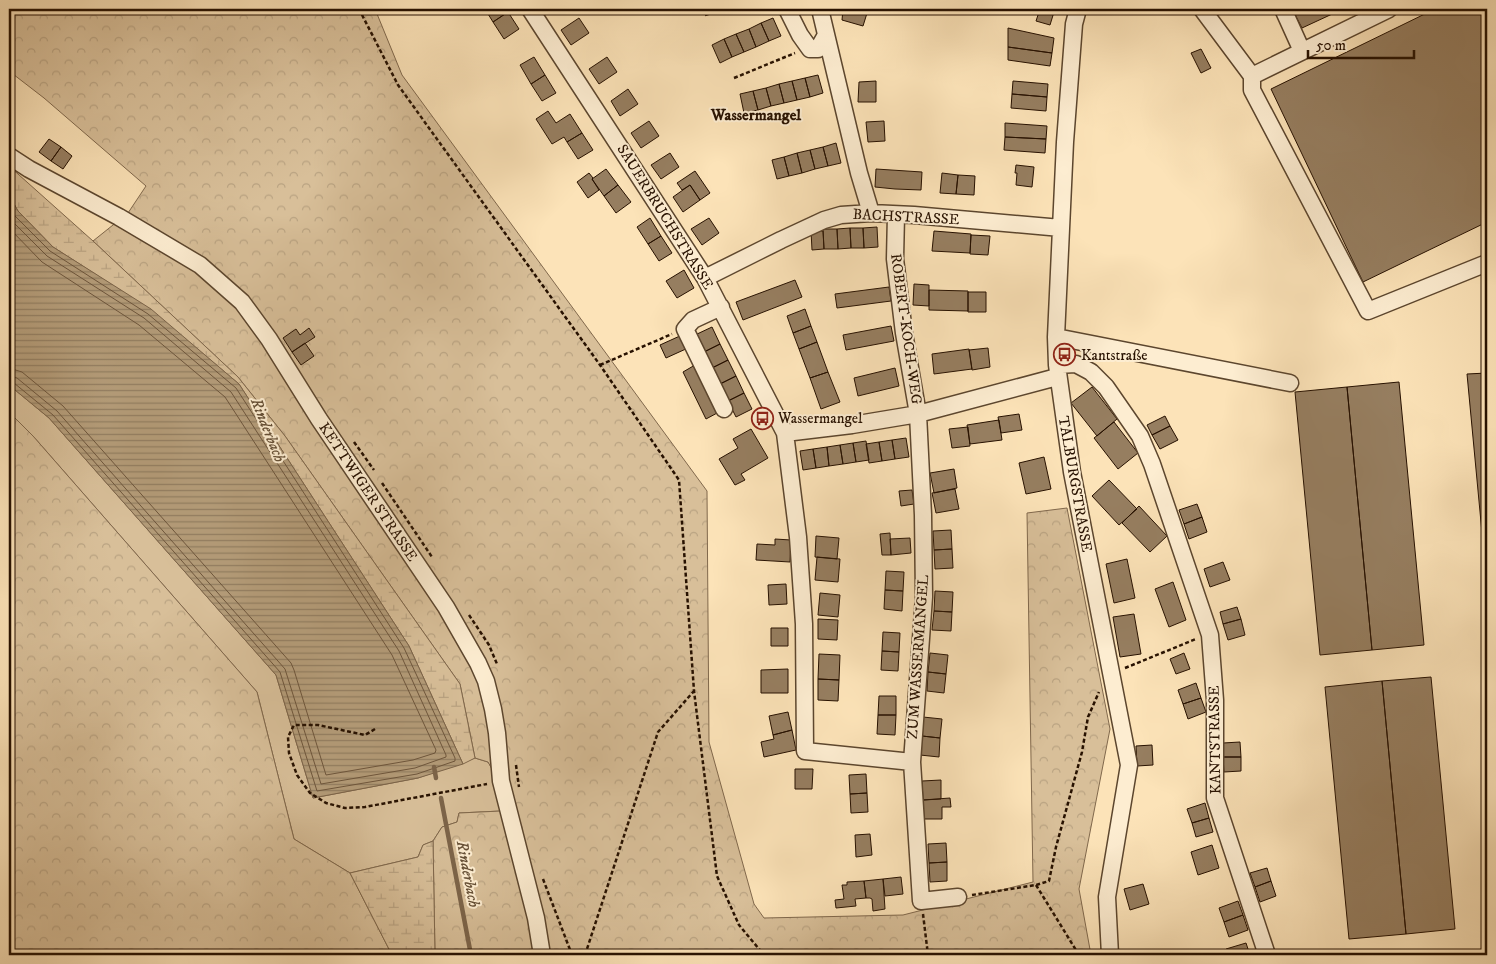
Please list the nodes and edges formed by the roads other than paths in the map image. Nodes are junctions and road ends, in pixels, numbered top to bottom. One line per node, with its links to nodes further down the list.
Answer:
1 (530, 9): 16 (street, SAUERBRUCHSTRASSE)
2 (786, 9): 8 (street)
3 (820, 9): 8 (street)
4 (1078, 9): 14 (street, TALBURGSTRASSE)
5 (1202, 9): 10 (street)
6 (1283, 9): 9 (street)
7 (1389, 9): 9 (street)
8 (826, 35): 12 (street)
9 (1302, 51): 10 (street)
10 (1252, 76): 15 (street)
11 (9, 156): 26 (street, KETTWIGER STRASSE)
12 (871, 213): 13 (street, BACHSTRASSE); 16 (street, BACHSTRASSE)
13 (896, 214): 14 (street, BACHSTRASSE); 22 (street, ROBERT-KOCH-WEG)
14 (1061, 228): 18 (street, TALBURGSTRASSE)
15 (1487, 263)
16 (705, 278): 17 (street, SAUERBRUCHSTRASSE)
17 (720, 307): 21 (street); 23 (street, SAUERBRUCHSTRASSE)
18 (1056, 337): 19 (street, TALBURGSTRASSE); 20 (street)
19 (1057, 371): 22 (street, KANTSTRASSE); 27 (street, TALBURGSTRASSE); 28 (street, KANTSTRASSE)
20 (1290, 384)
21 (724, 409)
22 (918, 414): 23 (street, KANTSTRASSE); 24 (street, ZUM WASSERMANGEL)
23 (785, 433): 24 (street)
24 (912, 762): 25 (street, ZUM WASSERMANGEL)
25 (958, 896)
26 (542, 955)
27 (1110, 955)
28 (1267, 955)

